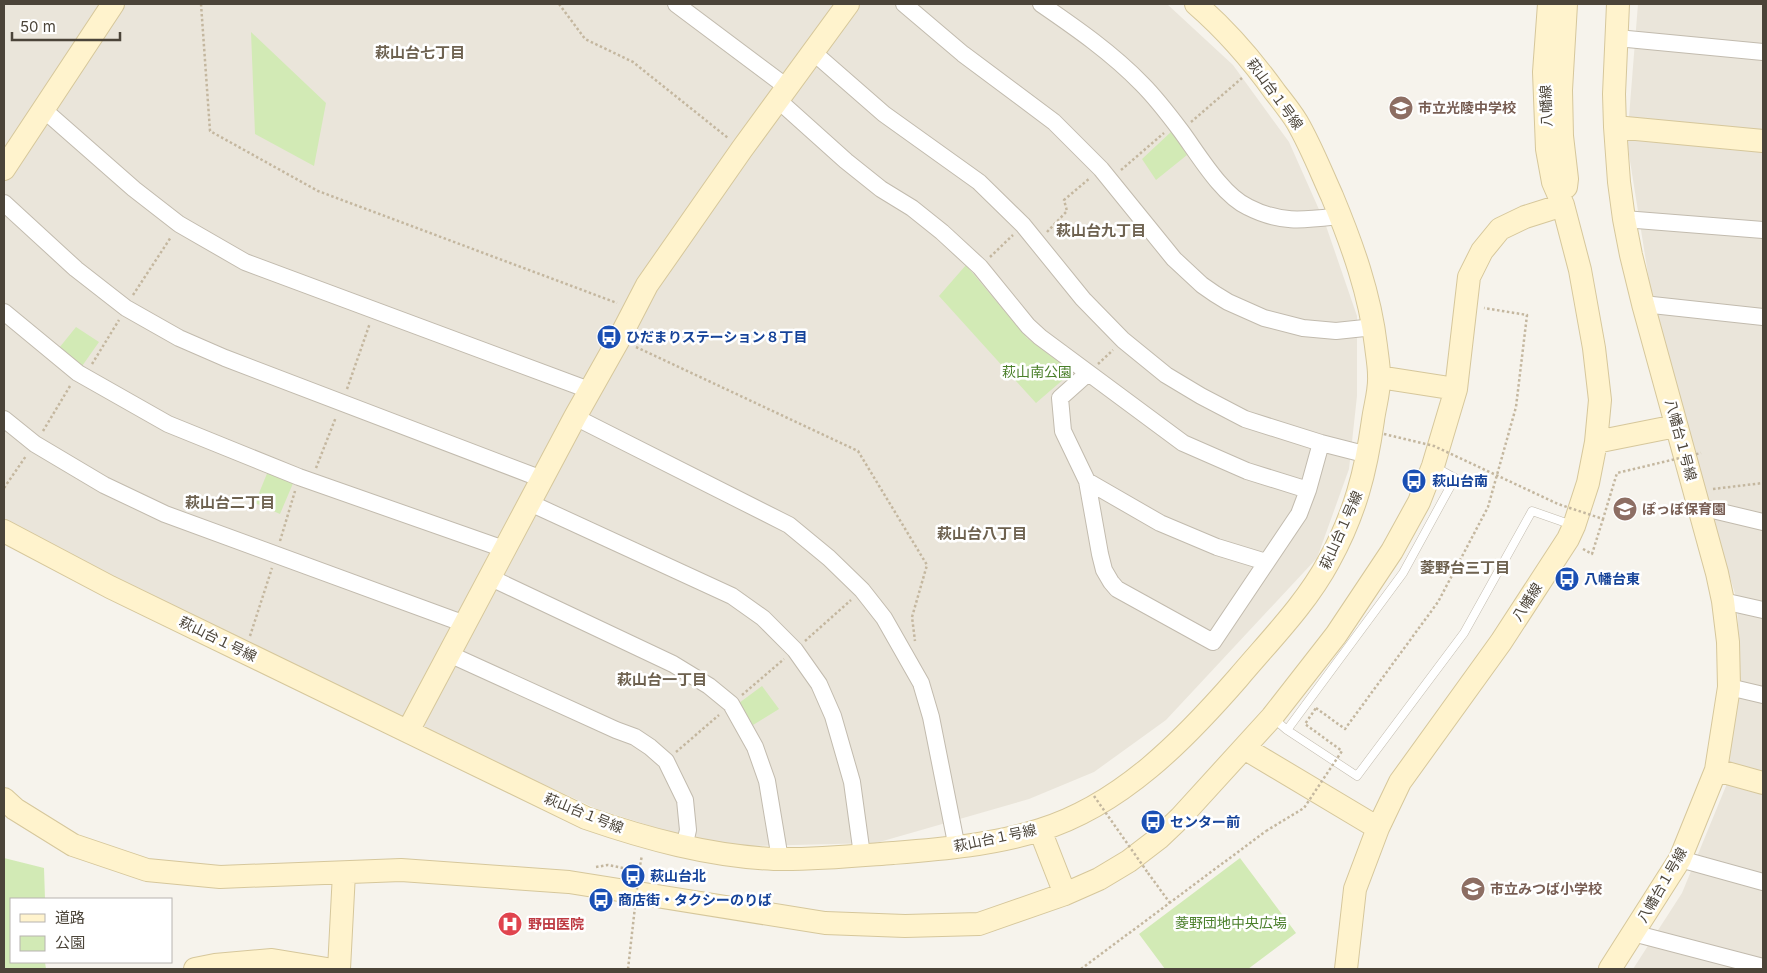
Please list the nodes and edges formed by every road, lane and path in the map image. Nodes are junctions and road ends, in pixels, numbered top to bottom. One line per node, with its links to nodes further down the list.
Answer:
1 (113, 4): 17 (street)
2 (201, 4): 36 (path)
3 (559, 4): 21 (path)
4 (676, 4): 16 (street)
5 (904, 4): 23 (street)
6 (1041, 4): 19 (street)
7 (1196, 4): 15 (street, 萩山台１号線)
8 (1549, 4): 25 (street, 八幡線)
9 (1566, 4): 25 (street, 八幡線)
10 (1618, 4): 12 (street, 八幡台１号線)
11 (845, 5): 13 (street)
12 (1617, 38): 14 (street); 18 (street, 八幡台１号線)
13 (813, 52): 16 (street); 29 (street)
14 (1763, 52)
15 (1256, 66): 19 (path); 26 (street, 萩山台１号線)
16 (783, 94): 21 (street); 32 (street)
17 (44, 110): 22 (street); 28 (street)
18 (1615, 126): 20 (street); 27 (street, 八幡台１号線)
19 (1178, 127): 23 (path); 26 (street)
20 (1763, 141)
21 (742, 149): 36 (street)
22 (4, 169)
23 (1106, 174): 31 (path); 39 (street)
24 (4, 203): 35 (street)
25 (1563, 205): 34 (street); 51 (street, 八幡線)
26 (1340, 216): 39 (street, 萩山台１号線)
27 (1624, 219): 30 (street); 33 (street, 八幡台１号線)
28 (179, 224): 35 (path); 46 (street)
29 (1023, 225): 31 (street); 32 (path)
30 (1763, 230)
31 (1037, 242): 41 (street)
32 (980, 267): 42 (street)
33 (1643, 304): 38 (street); 49 (street, 八幡台１号線)
34 (1465, 305): 45 (street); 99 (path, bridge)
35 (126, 307): 43 (path); 55 (street)
36 (635, 310): 40 (street)
37 (4, 312): 43 (street)
38 (1763, 317)
39 (1374, 327): 44 (street, 萩山台１号線)
40 (619, 339): 46 (street); 72 (path)
41 (1123, 340): 42 (path); 52 (street)
42 (1088, 373): 56 (street); 58 (street)
43 (84, 376): 65 (street)
44 (1380, 377): 45 (street); 54 (street, 萩山台１号線)
45 (1456, 389): 78 (street)
46 (589, 390): 47 (street)
47 (575, 417): 55 (street); 68 (street)
48 (4, 419): 71 (street)
49 (1676, 426): 51 (street); 59 (street, 八幡台１号線)
50 (1384, 434): 61 (path, bridge)
51 (1596, 442): 64 (street, 八幡線)
52 (1321, 443): 54 (street); 58 (street)
53 (1701, 453): 61 (path, bridge)
54 (1368, 455): 87 (street, 萩山台１号線)
55 (542, 478): 60 (street)
56 (1087, 481): 66 (street); 66 (street)
57 (1763, 483): 59 (path)
58 (1308, 490): 66 (street)
59 (1706, 498): 62 (street); 69 (street, 八幡台１号線)
60 (530, 503): 65 (street); 73 (street)
61 (1603, 519): 64 (path)
62 (1763, 522)
63 (4, 531): 79 (street, 萩山台１号線)
64 (1571, 533): 78 (lane); 86 (street, 八幡線)
65 (504, 549): 67 (street)
66 (1266, 562)
67 (489, 577): 71 (street); 77 (street)
68 (862, 590): 73 (path); 89 (street)
69 (1723, 601): 70 (street); 75 (street, 八幡台１号線)
70 (1763, 610)
71 (465, 624): 74 (street)
72 (916, 645)
73 (795, 650): 77 (path); 91 (street)
74 (449, 654): 79 (street); 81 (street)
75 (1729, 687): 76 (street); 82 (street, 八幡台１号線)
76 (1763, 695)
77 (731, 704): 81 (path); 92 (street)
78 (1279, 723): 80 (street)
79 (408, 731): 88 (street, 萩山台１号線)
80 (1244, 748): 86 (street); 98 (street)
81 (666, 761): 88 (street)
82 (1716, 770): 83 (street); 93 (street, 八幡台１号線)
83 (1763, 783)
84 (1094, 796): 99 (path, bridge)
85 (4, 799): 96 (street)
86 (1378, 828): 107 (street, 八幡線)
87 (1040, 830): 89 (street, 萩山台１号線); 98 (street)
88 (684, 847): 92 (street, 萩山台１号線)
89 (957, 848): 91 (street, 萩山台１号線)
90 (643, 851): 95 (path)
91 (862, 855): 92 (street, 萩山台１号線)
92 (780, 859)
93 (1680, 860): 97 (street); 100 (street, 八幡台１号線)
94 (608, 865): 95 (path)
95 (639, 871): 105 (path, bridge)
96 (344, 873): 98 (street); 104 (street)
97 (1763, 882)
98 (1064, 894)
99 (1170, 903): 106 (path)
100 (1633, 934): 101 (street); 108 (street, 八幡台１号線)
101 (1763, 967)
102 (195, 969): 103 (street)
103 (327, 969)
104 (339, 969)
105 (628, 969)
106 (1081, 969)
107 (1346, 969)
108 (1610, 969)

